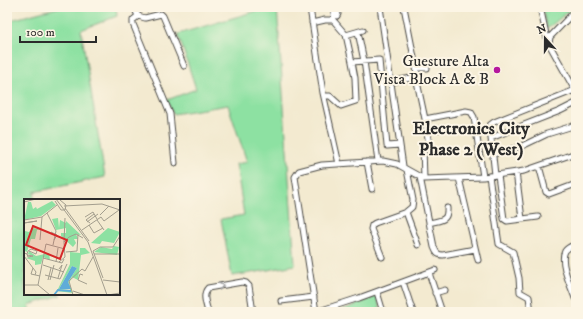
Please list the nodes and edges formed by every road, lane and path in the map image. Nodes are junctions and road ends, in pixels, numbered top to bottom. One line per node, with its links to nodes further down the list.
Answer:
1 (134, 7): 8 (street)
2 (335, 7): 9 (street)
3 (380, 7): 19 (street)
4 (404, 7): 16 (street)
5 (540, 7): 12 (street)
6 (310, 8): 10 (street)
7 (576, 10): 12 (street)
8 (138, 16): 15 (street); 33 (street)
9 (333, 20): 10 (street); 11 (street)
10 (312, 23): 21 (street)
11 (346, 36): 13 (street); 14 (street)
12 (549, 44): 20 (street)
13 (364, 61): 14 (street); 28 (street); 31 (street)
14 (352, 62): 21 (street)
15 (184, 66)
16 (417, 68): 17 (street); 18 (street)
17 (427, 68)
18 (416, 77): 19 (street); 23 (street)
19 (391, 82): 28 (street)
20 (575, 91): 27 (street)
21 (324, 96): 34 (street)
22 (576, 103): 27 (street)
23 (426, 119): 26 (street); 40 (street)
24 (576, 125): 30 (street)
25 (446, 128): 26 (street)
26 (427, 131): 41 (street)
27 (491, 138): 30 (street)
28 (400, 145): 36 (street)
29 (576, 153): 35 (street)
30 (493, 154): 38 (street)
31 (378, 161): 32 (street); 36 (street)
32 (367, 162): 34 (street); 44 (street)
33 (175, 163)
34 (339, 164): 61 (street)
35 (538, 166): 37 (street); 43 (street)
36 (405, 168): 41 (street); 46 (street)
37 (516, 172): 38 (street); 48 (street)
38 (496, 175): 39 (street); 48 (street)
39 (489, 176): 40 (street); 70 (street)
40 (483, 177): 42 (street)
41 (422, 178): 42 (street); 49 (street)
42 (459, 178): 52 (street)
43 (576, 184)
44 (372, 189)
45 (447, 208): 49 (street)
46 (406, 212): 51 (street); 53 (street)
47 (538, 216): 48 (street)
48 (522, 219)
49 (429, 222): 52 (street)
50 (576, 244): 62 (street)
51 (418, 245)
52 (475, 248): 54 (street)
53 (382, 257)
54 (478, 260)
55 (435, 270): 56 (street)
56 (429, 272): 57 (street); 60 (street)
57 (403, 282): 59 (street); 68 (street)
58 (445, 290): 60 (street)
59 (377, 292): 66 (street); 67 (street)
60 (436, 293): 69 (street)
61 (314, 297): 63 (street); 66 (street)
62 (575, 298)
63 (281, 301)
64 (208, 312): 65 (street, one-way to 65)
65 (253, 312)
66 (316, 312)
67 (383, 312)
68 (413, 312)
69 (442, 312)
70 (531, 312)

